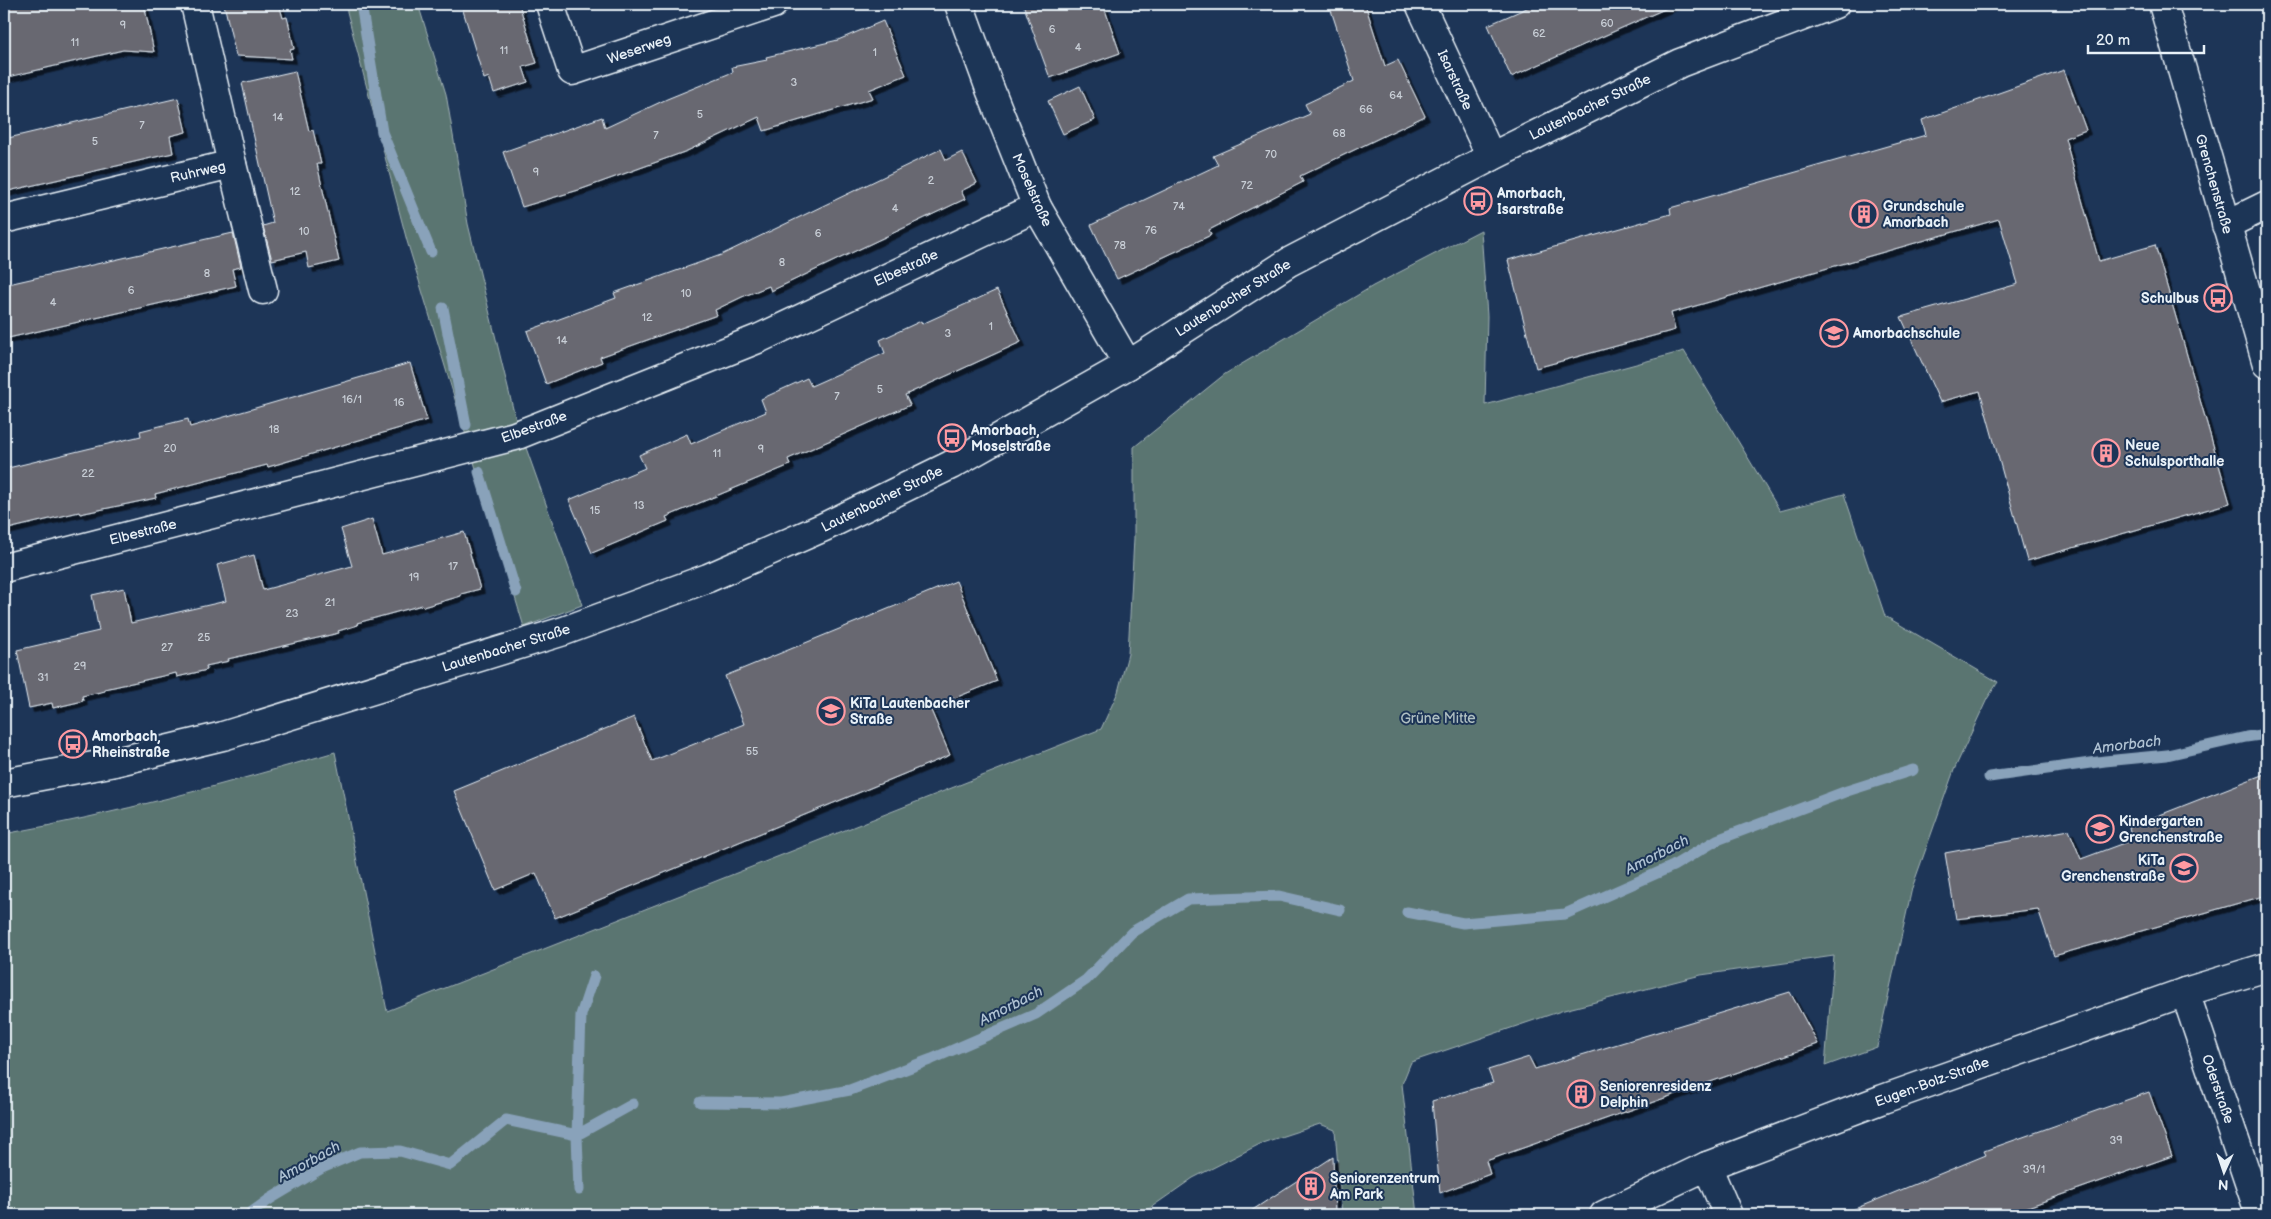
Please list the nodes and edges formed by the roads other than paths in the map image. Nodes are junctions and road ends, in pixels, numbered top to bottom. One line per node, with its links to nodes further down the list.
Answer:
1 (195, 4): 9 (street, Ruhrweg)
2 (550, 4): 3 (street, Weserweg)
3 (772, 4)
4 (959, 4): 11 (street, Moselstraße)
5 (1420, 4): 8 (street, Isarstraße)
6 (1835, 4): 8 (street, Lautenbacher Straße)
7 (2163, 4): 13 (street, Grenchenstraße)
8 (1491, 157): 16 (street, Lautenbacher Straße)
9 (232, 164): 12 (street, Ruhrweg); 14 (street)
10 (2267, 204): 13 (street)
11 (1037, 207): 16 (street, Moselstraße); 17 (street, Elbestraße)
12 (4, 219)
13 (2226, 225): 15 (street, Grenchenstraße)
14 (263, 290)
15 (2267, 364)
16 (1128, 365): 18 (street, Lautenbacher Straße)
17 (4, 568)
18 (4, 783)
19 (2267, 967): 20 (street, Eugen-Bolz-Straße)
20 (2185, 992): 21 (street, Eugen-Bolz-Straße); 24 (street, Oderstraße)
21 (1706, 1166): 22 (street, Eugen-Bolz-Straße); 23 (street)
22 (1604, 1215)
23 (1728, 1215)
24 (2260, 1215)

